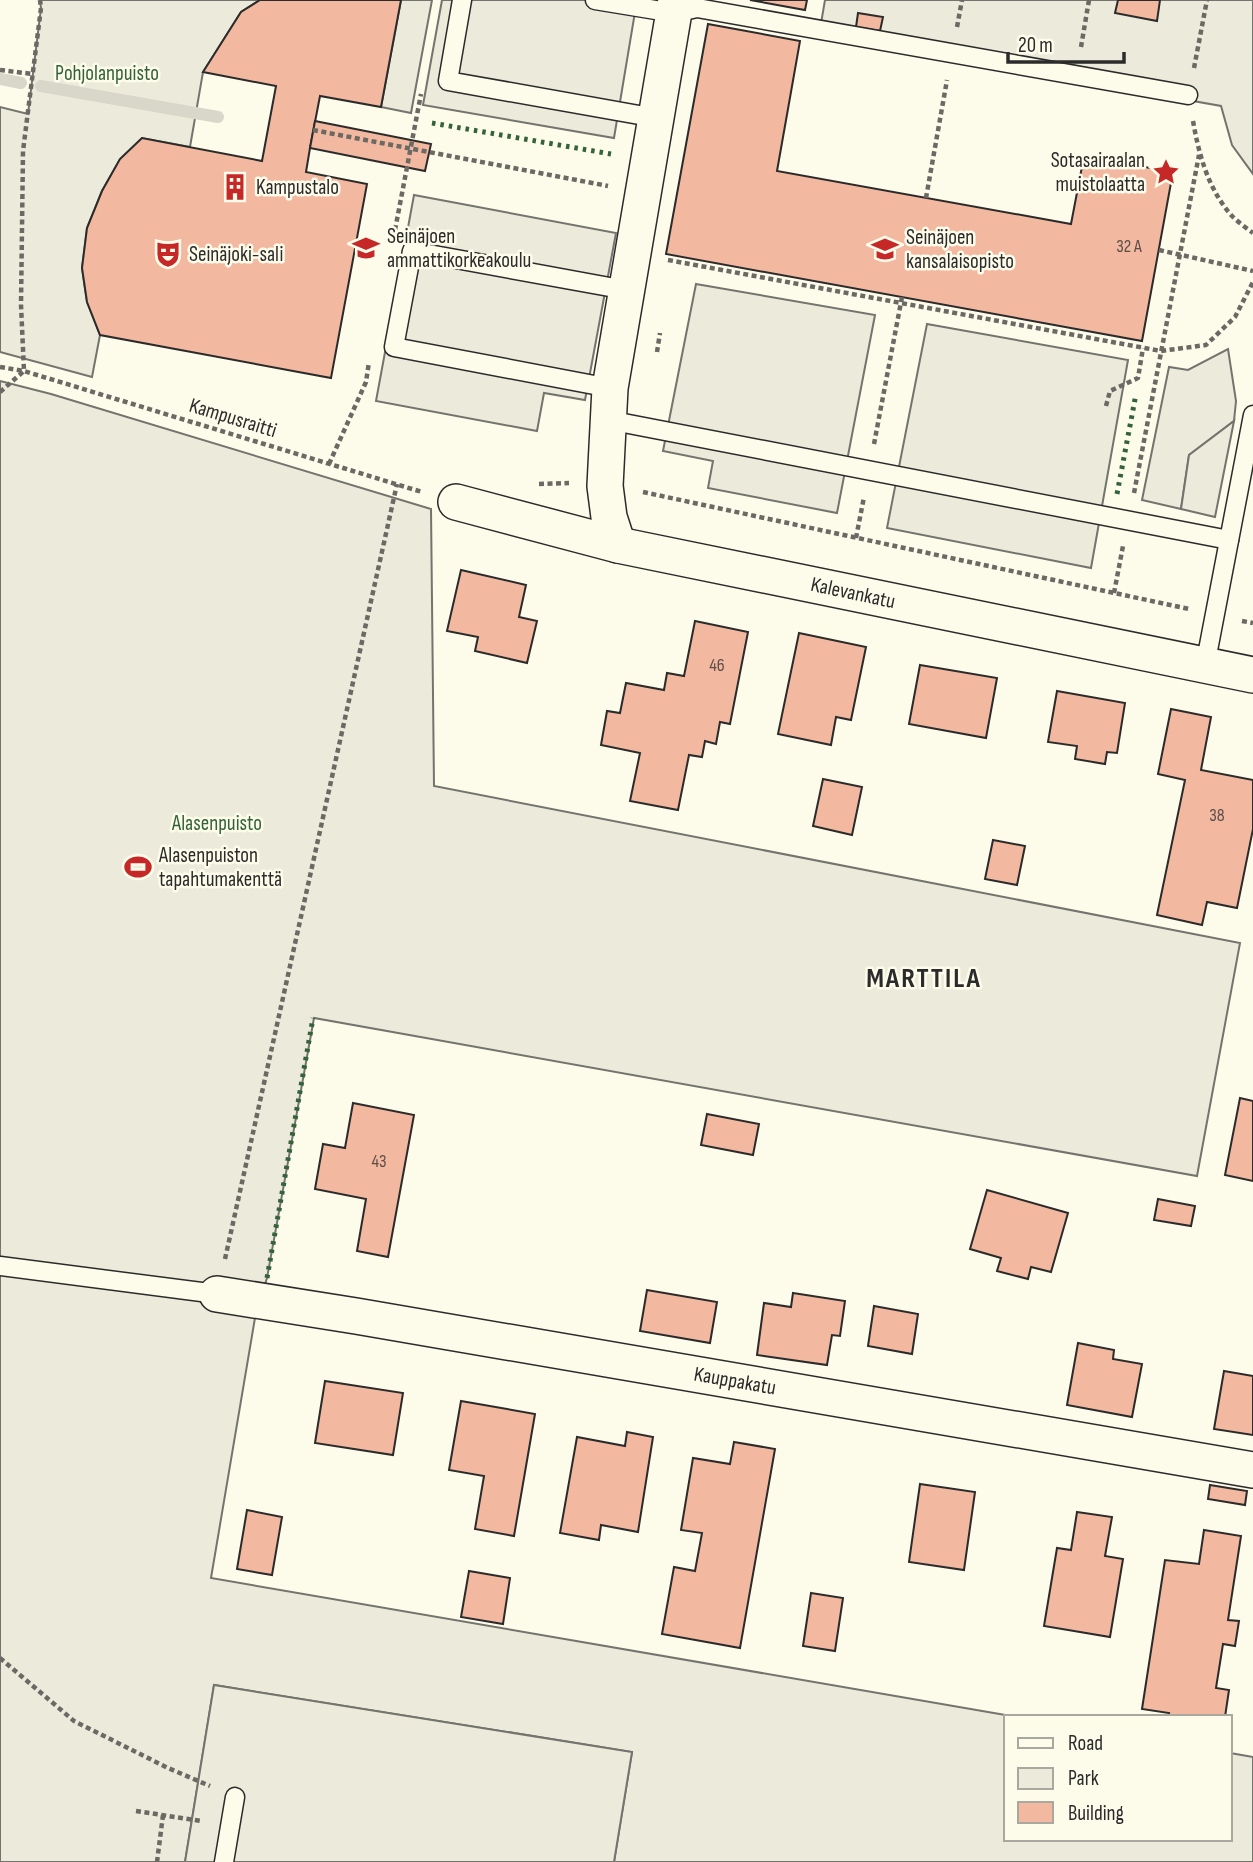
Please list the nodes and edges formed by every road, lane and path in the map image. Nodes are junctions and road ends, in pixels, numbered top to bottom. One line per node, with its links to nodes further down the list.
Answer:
1 (40, 0): 9 (path)
2 (462, 0): 12 (lane)
3 (595, 0): 6 (lane)
4 (1089, 0): 10 (path)
5 (1207, 0): 11 (path)
6 (675, 7): 7 (lane); 12 (street)
7 (952, 54): 10 (lane); 16 (path)
8 (0, 70): 9 (path)
9 (33, 74): 28 (path)
10 (1076, 75): 11 (lane)
11 (1188, 95): 14 (path)
12 (656, 118): 15 (street)
13 (313, 130): 15 (path)
14 (1199, 155): 17 (path); 19 (path)
15 (643, 193): 23 (street)
16 (926, 198)
17 (1253, 233)
18 (1159, 250): 19 (path)
19 (1180, 256): 21 (path); 26 (path)
20 (666, 259): 24 (path)
21 (1253, 271)
22 (1253, 282): 26 (path)
23 (626, 290): 30 (street); 30 (lane)
24 (902, 300): 25 (path); 33 (path)
25 (1143, 348): 26 (path); 31 (path)
26 (1161, 351): 38 (path)
27 (0, 367): 28 (path, Kampusraitti)
28 (24, 371): 29 (path); 34 (path, Kampusraitti)
29 (0, 392)
30 (609, 404): 33 (lane); 36 (street)
31 (1106, 406)
32 (1253, 415): 40 (lane)
33 (869, 471): 38 (lane); 39 (path)
34 (397, 484): 37 (path, Kampusraitti); 48 (path)
35 (539, 484): 36 (path)
36 (605, 486): 39 (path); 41 (street)
37 (456, 502): 41 (street, Kalevankatu)
38 (1128, 521): 40 (lane); 42 (path)
39 (856, 538): 42 (path)
40 (1229, 540): 43 (lane)
41 (618, 545): 45 (street, Kalevankatu)
42 (1114, 593): 43 (path)
43 (1214, 615): 44 (path); 45 (lane)
44 (1253, 623)
45 (1205, 666): 46 (street, Kalevankatu)
46 (1253, 675)
47 (0, 1266): 48 (lane)
48 (217, 1294): 49 (street, Kauppakatu)
49 (1253, 1469)
50 (0, 1658): 51 (path)
51 (235, 1797): 54 (lane)
52 (136, 1811): 53 (path)
53 (163, 1815): 54 (path); 55 (path)
54 (230, 1826): 56 (lane)
55 (157, 1862)
56 (224, 1862)

